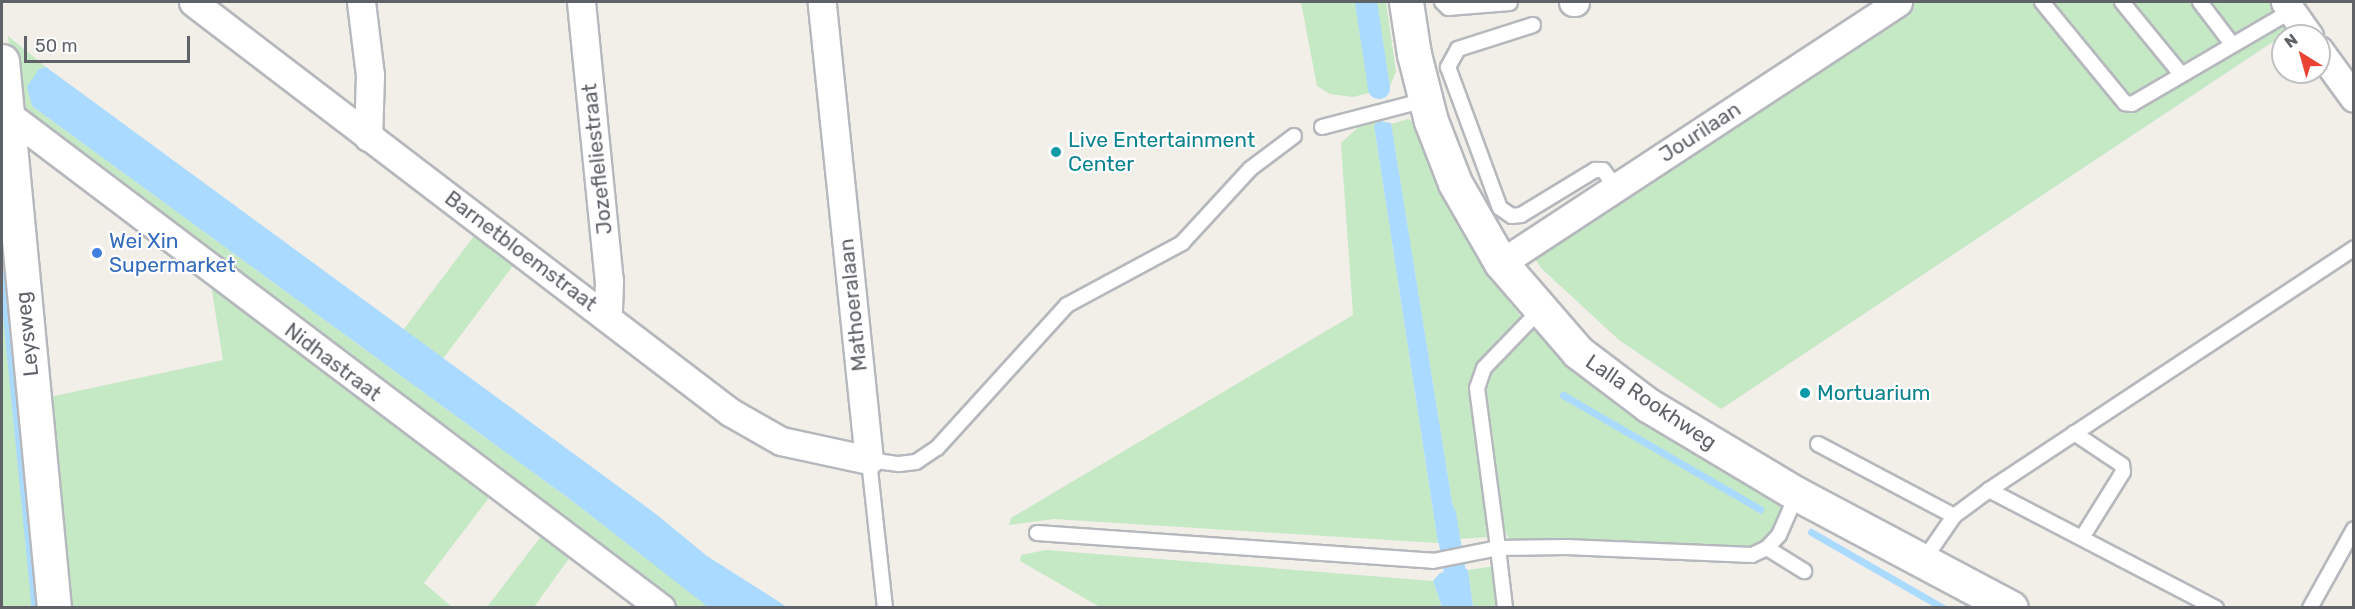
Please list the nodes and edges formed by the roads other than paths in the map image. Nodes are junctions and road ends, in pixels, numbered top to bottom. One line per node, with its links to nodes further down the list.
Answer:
1 (193, 2): 24 (street, Barnetbloemstraat)
2 (362, 2): 24 (street)
3 (581, 2): 29 (street, Jozefleliestraat)
4 (822, 2): 32 (street, Mathoeralaan)
5 (1406, 2): 20 (street, Lalla Rookhweg)
6 (1442, 2): 11 (lane)
7 (1898, 2): 25 (street, Jourilaan)
8 (2042, 2): 18 (lane)
9 (2122, 2): 18 (lane)
10 (2200, 2): 15 (lane)
11 (1510, 3)
12 (2294, 5): 13 (street); 15 (lane)
13 (2303, 24)
14 (1533, 25): 25 (lane)
15 (2232, 44): 18 (lane)
16 (2, 61): 21 (street, Leysweg)
17 (2331, 67): 19 (street)
18 (2181, 74)
19 (2354, 99)
20 (1426, 100): 22 (lane); 27 (street, Lalla Rookhweg)
21 (5, 113): 43 (street, Leysweg); 44 (street, Nidhastraat)
22 (1322, 127)
23 (1294, 135): 32 (lane)
24 (368, 137): 29 (street, Barnetbloemstraat)
25 (1616, 187): 27 (street, Jourilaan)
26 (2354, 248): 30 (lane)
27 (1502, 263): 28 (street, Lalla Rookhweg)
28 (1539, 311): 34 (street, Lalla Rookhweg); 39 (lane)
29 (608, 316): 32 (street, Barnetbloemstraat)
30 (2074, 433): 33 (lane); 38 (lane)
31 (1818, 444): 35 (lane)
32 (869, 460): 45 (lane, Mathoeralaan)
33 (1989, 490): 35 (lane); 38 (lane)
34 (1797, 494): 40 (lane); 41 (street, Lalla Rookhweg)
35 (1954, 516): 41 (lane)
36 (2354, 529): 49 (lane)
37 (1037, 533): 39 (lane)
38 (2083, 536): 48 (lane)
39 (1498, 548): 40 (lane); 46 (lane)
40 (1767, 548): 42 (lane)
41 (1923, 561): 47 (street, Lalla Rookhweg)
42 (1804, 571)
43 (54, 608)
44 (661, 608)
45 (885, 608)
46 (1505, 608)
47 (2011, 608)
48 (2216, 608)
49 (2310, 608)

